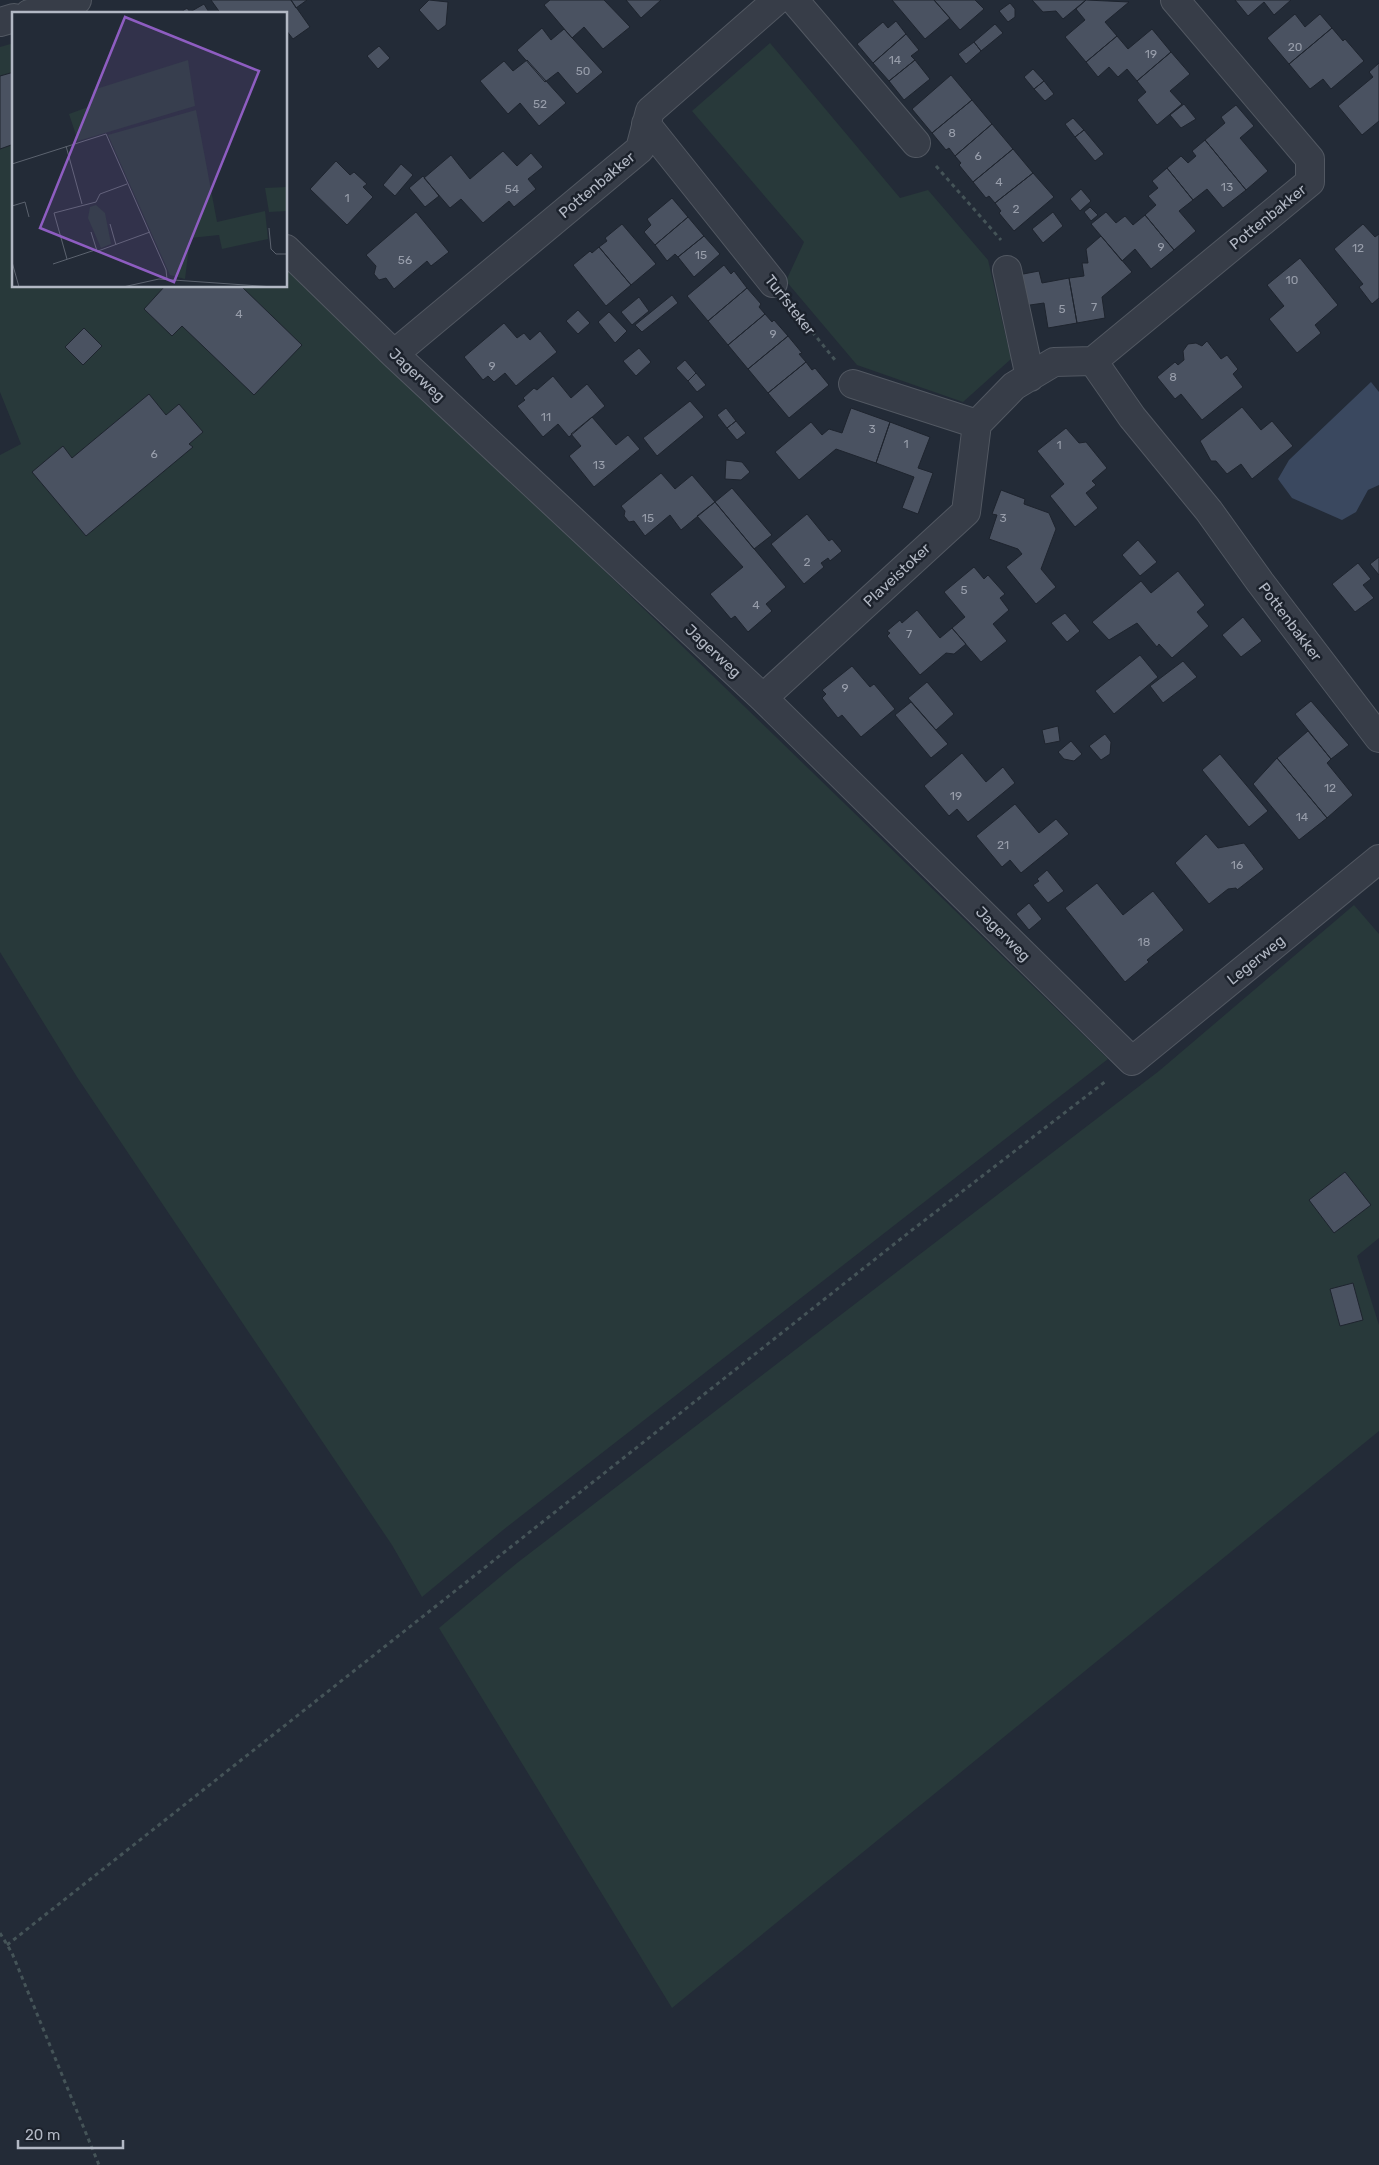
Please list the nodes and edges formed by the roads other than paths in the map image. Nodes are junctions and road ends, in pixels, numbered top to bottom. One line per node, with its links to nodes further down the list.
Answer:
1 (777, 0): 8 (street, Pottenbakker)
2 (794, 0): 9 (street)
3 (805, 0): 4 (street)
4 (819, 0)
5 (1175, 0): 14 (street, Pottenbakker)
6 (76, 5): 7 (street)
7 (39, 12)
8 (646, 124): 12 (street, Turfsteker); 13 (street, Pottenbakker)
9 (916, 143)
10 (288, 251): 13 (street, Jagerweg)
11 (1007, 270): 15 (street)
12 (773, 283)
13 (394, 354): 18 (street, Jagerweg)
14 (1093, 361): 15 (street); 19 (street, Pottenbakker)
15 (1030, 377): 17 (street)
16 (853, 384): 17 (street)
17 (977, 424): 18 (street, Plaveistoker)
18 (764, 698): 21 (street, Jagerweg)
19 (1379, 738)
20 (1379, 859): 21 (street, Legerweg)
21 (1132, 1061)

